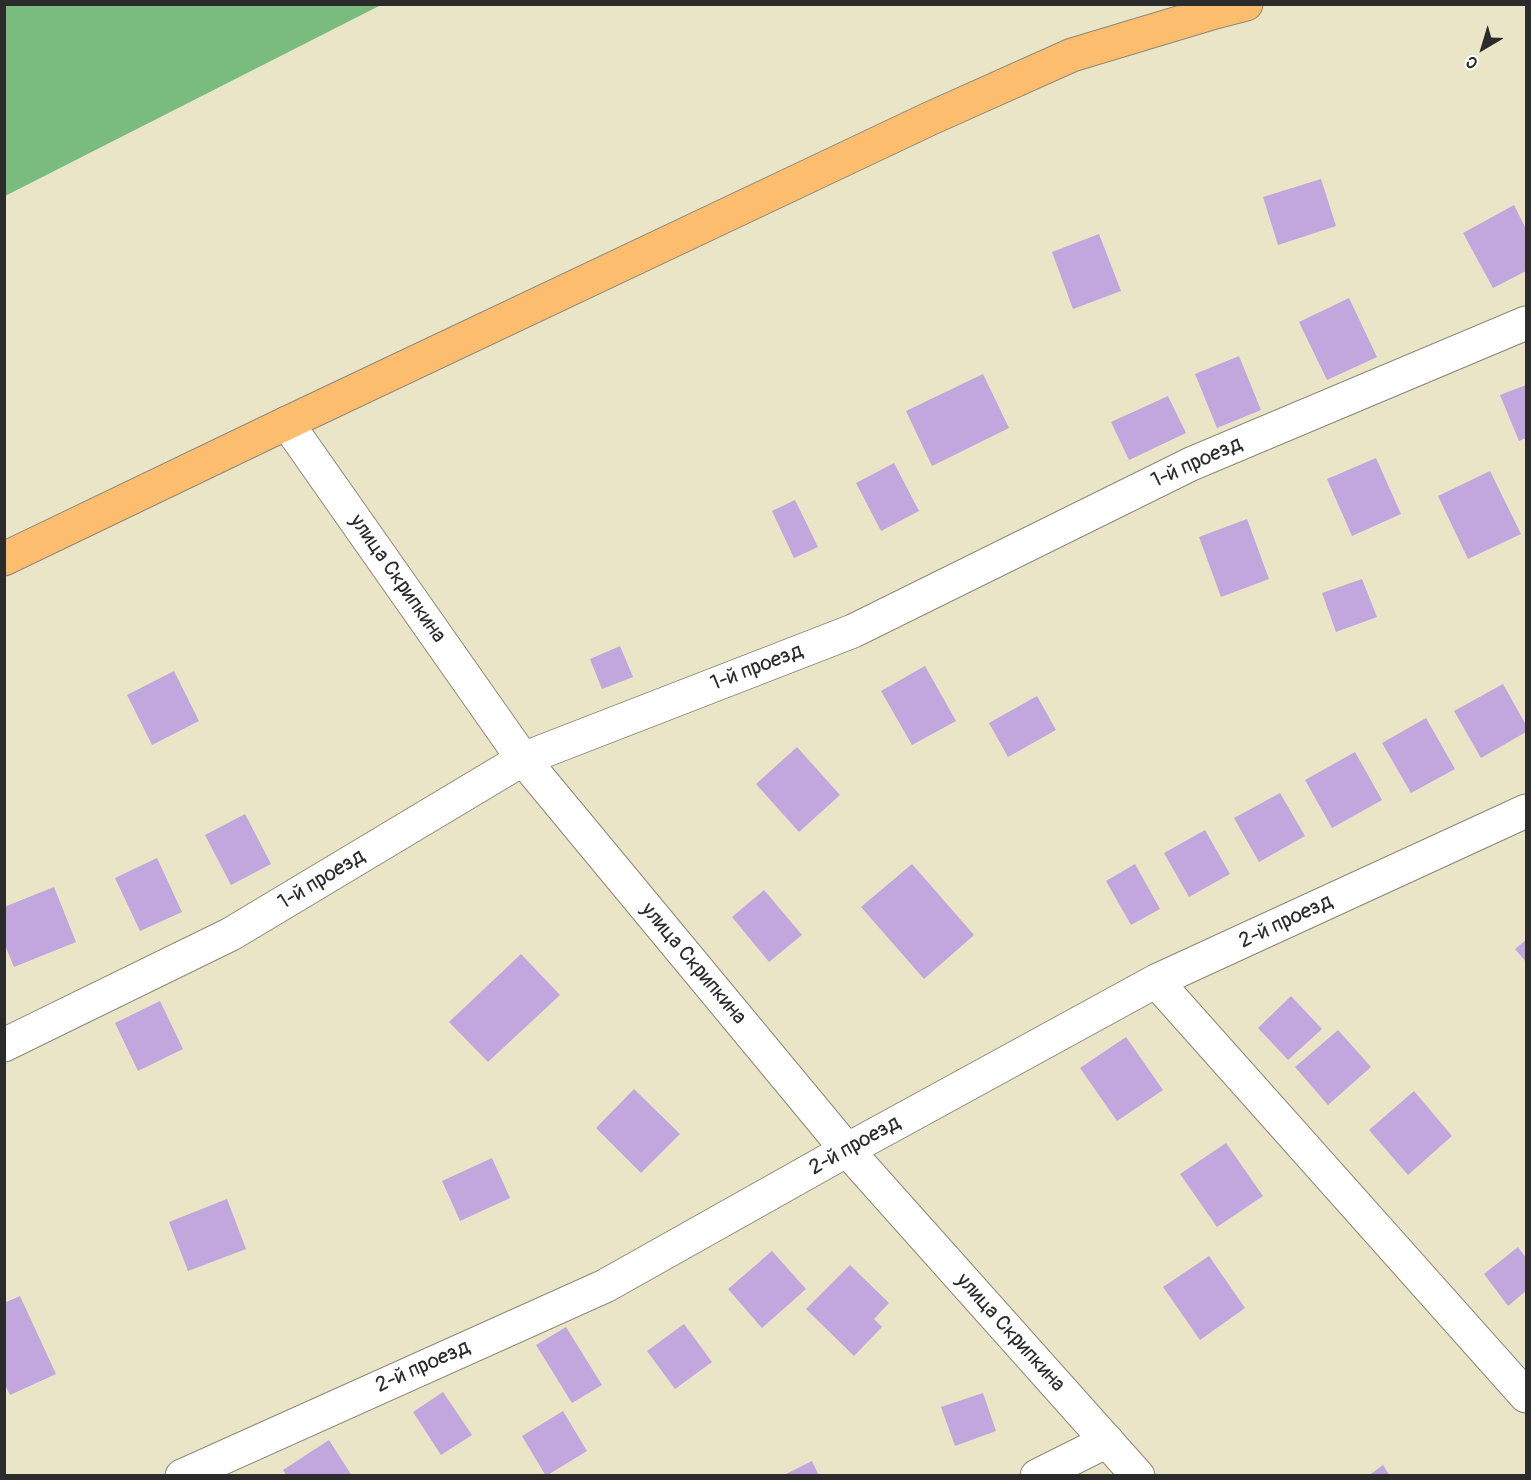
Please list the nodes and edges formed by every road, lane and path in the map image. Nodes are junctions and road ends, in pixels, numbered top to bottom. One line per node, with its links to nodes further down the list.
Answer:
1 (1246, 4): 3 (main road)
2 (1527, 323): 5 (street, 1-й проезд)
3 (287, 423): 4 (main road); 5 (street, улица Скрипкина)
4 (4, 559)
5 (523, 759): 8 (street, 1-й проезд); 9 (street, улица Скрипкина)
6 (1527, 811): 7 (street, 2-й проезд)
7 (1156, 981): 9 (street, 2-й проезд); 10 (street)
8 (4, 1045)
9 (847, 1150): 11 (street, улица Скрипкина); 12 (street, 2-й проезд)
10 (1527, 1396)
11 (1107, 1441): 13 (street); 14 (street, улица Скрипкина)
12 (182, 1476)
13 (1037, 1476)
14 (1138, 1476)

